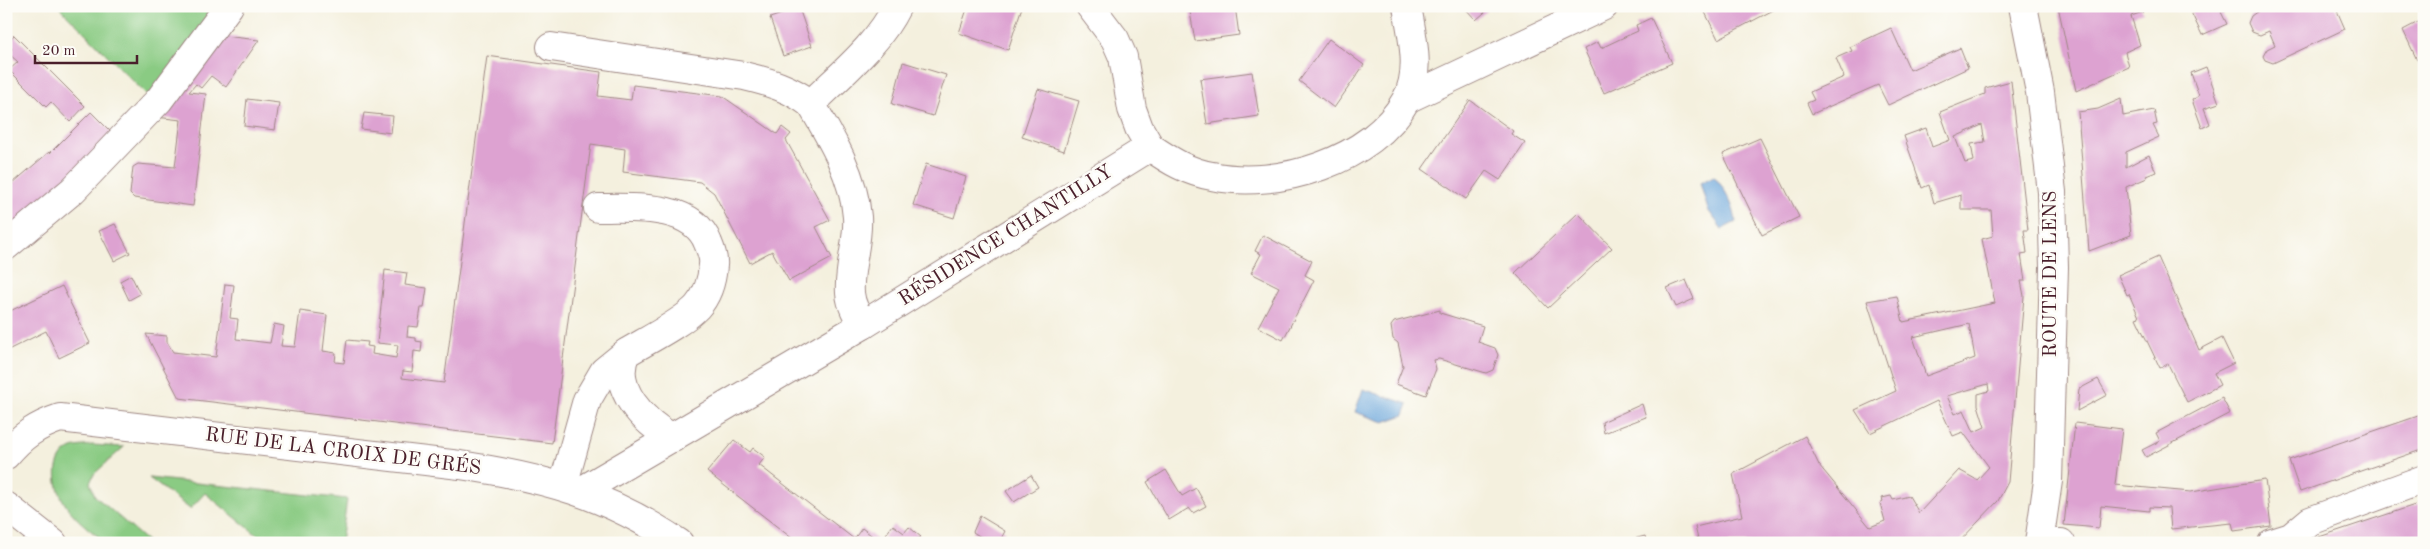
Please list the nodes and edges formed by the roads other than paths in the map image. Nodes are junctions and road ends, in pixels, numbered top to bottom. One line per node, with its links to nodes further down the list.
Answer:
1 (229, 6): 12 (street)
2 (897, 6): 9 (street)
3 (1090, 6): 10 (street)
4 (1408, 6): 8 (street)
5 (1604, 6): 8 (street)
6 (2023, 6): 22 (street, ROUTE DE LENS)
7 (551, 47): 9 (street)
8 (1407, 99): 10 (street)
9 (811, 104): 13 (street)
10 (1150, 147): 13 (street, RÉSIDENCE CHANTILLY)
11 (598, 208): 14 (street)
12 (6, 246)
13 (863, 325): 15 (street, RÉSIDENCE CHANTILLY)
14 (626, 353): 15 (street); 18 (street)
15 (673, 438): 18 (street, RÉSIDENCE CHANTILLY)
16 (6, 456): 18 (street, RUE DE LA CROIX DE GRÉS)
17 (2424, 479): 24 (street)
18 (572, 489): 21 (street, RUE DE LA CROIX DE GRÉS)
19 (7, 506): 20 (street)
20 (53, 543)
21 (679, 543)
22 (2039, 543): 23 (street)
23 (2061, 543)
24 (2272, 543)

